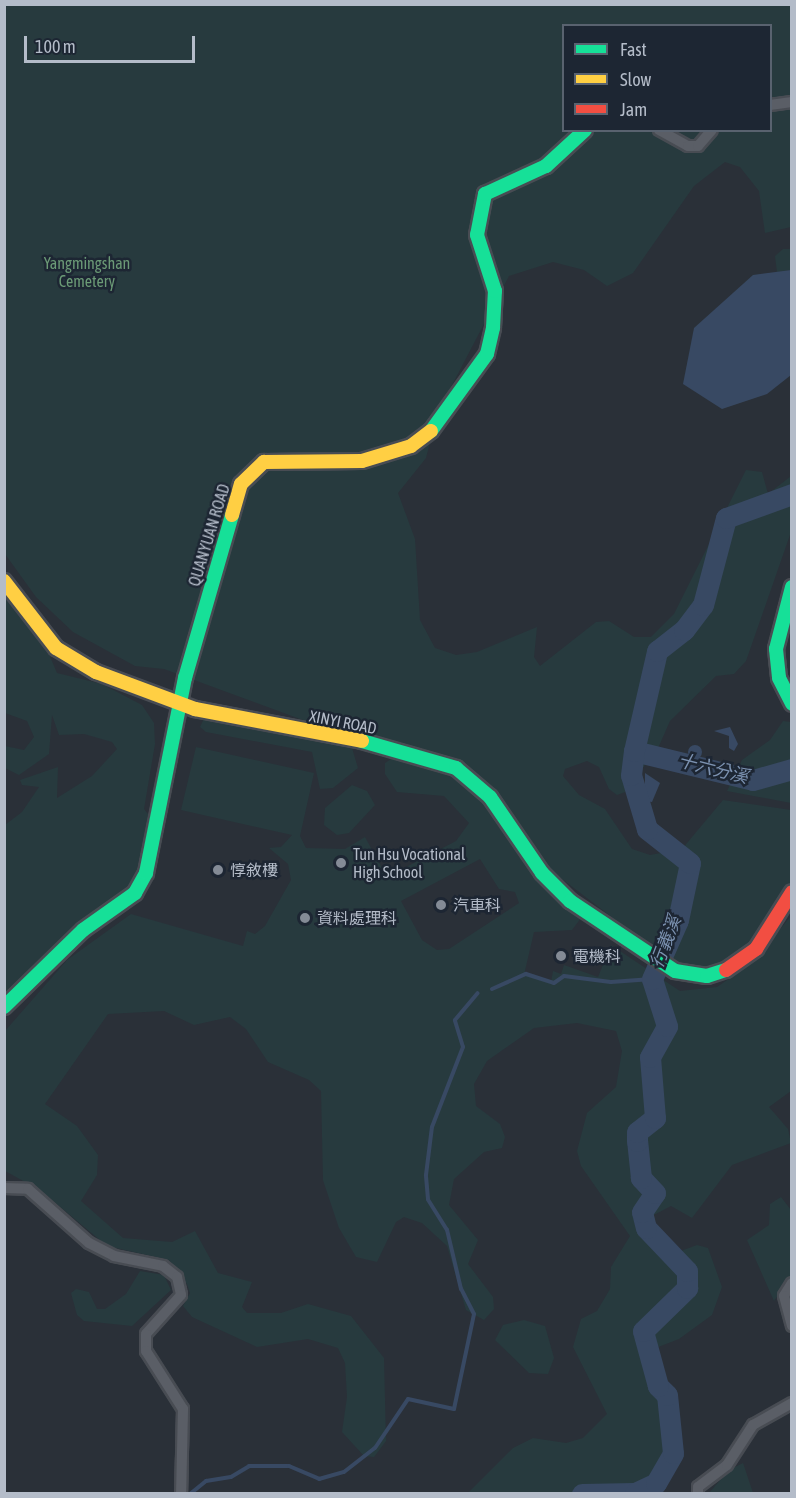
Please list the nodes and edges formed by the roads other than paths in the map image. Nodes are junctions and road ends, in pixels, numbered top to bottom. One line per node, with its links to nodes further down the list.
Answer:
1 (792, 102): 2 (street)
2 (772, 105)
3 (583, 132): 8 (street, QUANYUAN ROAD)
4 (663, 132): 5 (street)
5 (710, 132)
6 (4, 580): 8 (street, XINYI ROAD)
7 (792, 587): 9 (street)
8 (181, 702): 10 (street, XINYI ROAD); 11 (street, QUANYUAN ROAD)
9 (792, 704)
10 (792, 892)
11 (4, 1007)
12 (4, 1188): 16 (street)
13 (792, 1283): 14 (street)
14 (792, 1326)
15 (792, 1403): 17 (street)
16 (182, 1494)
17 (698, 1494)

